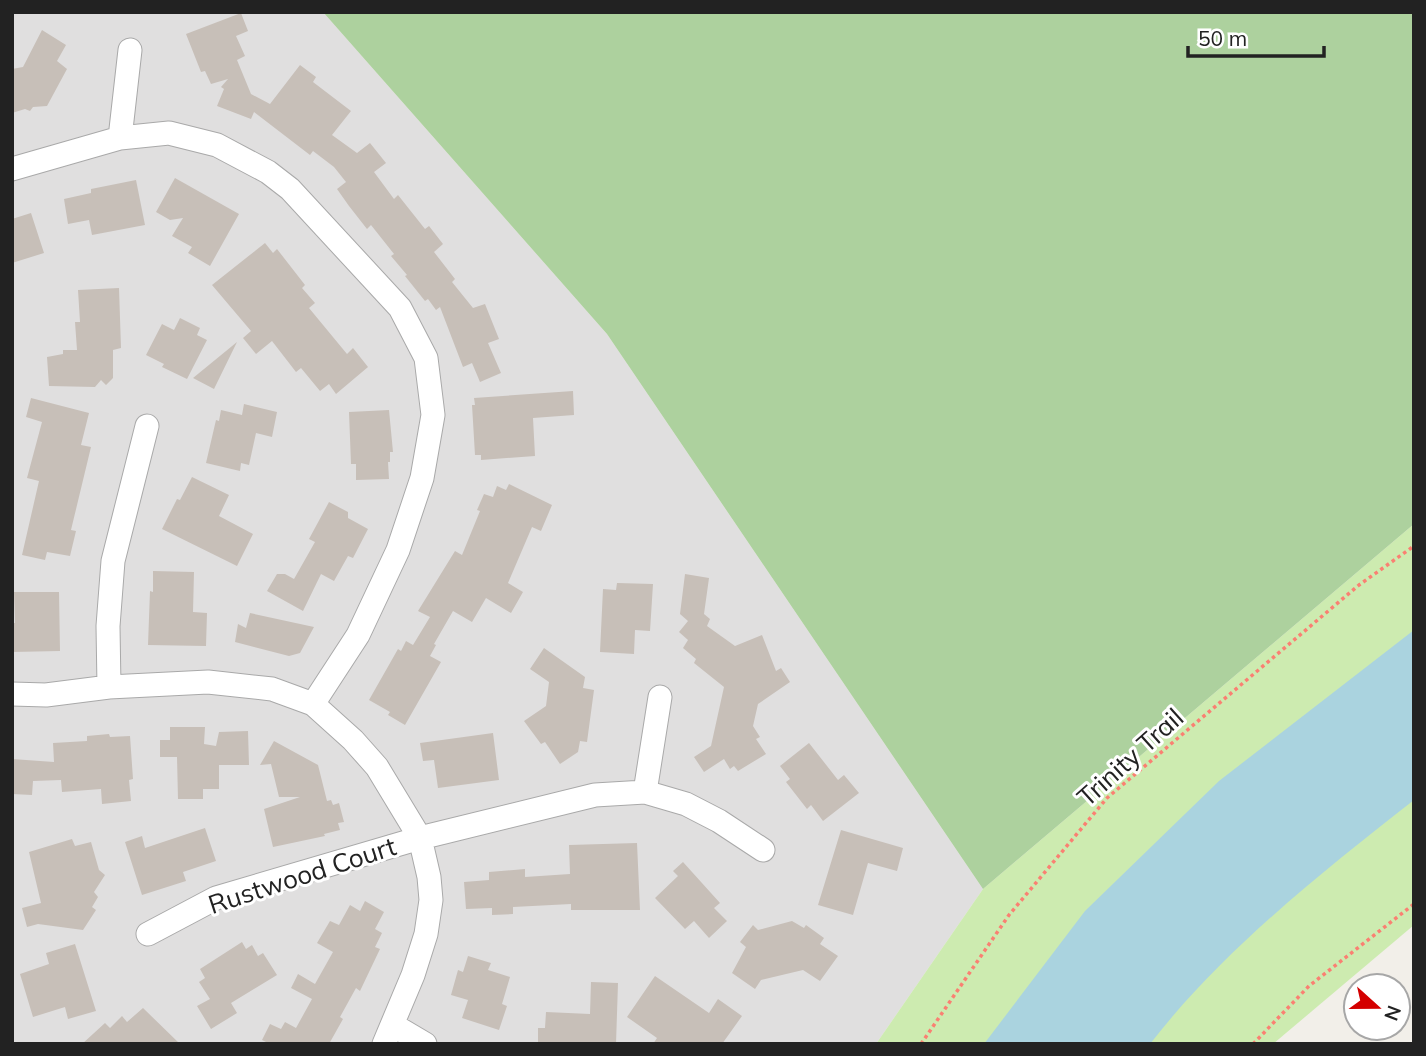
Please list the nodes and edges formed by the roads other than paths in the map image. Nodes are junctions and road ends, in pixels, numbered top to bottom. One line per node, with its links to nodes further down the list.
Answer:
1 (130, 50): 2 (street)
2 (120, 138): 3 (street); 8 (street)
3 (12, 169)
4 (147, 426): 5 (street)
5 (109, 687): 6 (street); 8 (street)
6 (12, 694)
7 (660, 696): 9 (street)
8 (313, 704): 10 (street)
9 (645, 792): 10 (street, Rustwood Court); 11 (street, Rustwood Court)
10 (420, 838): 12 (street, Rustwood Court); 13 (street)
11 (763, 850)
12 (148, 934)
13 (388, 1035): 14 (street)
14 (425, 1044)

